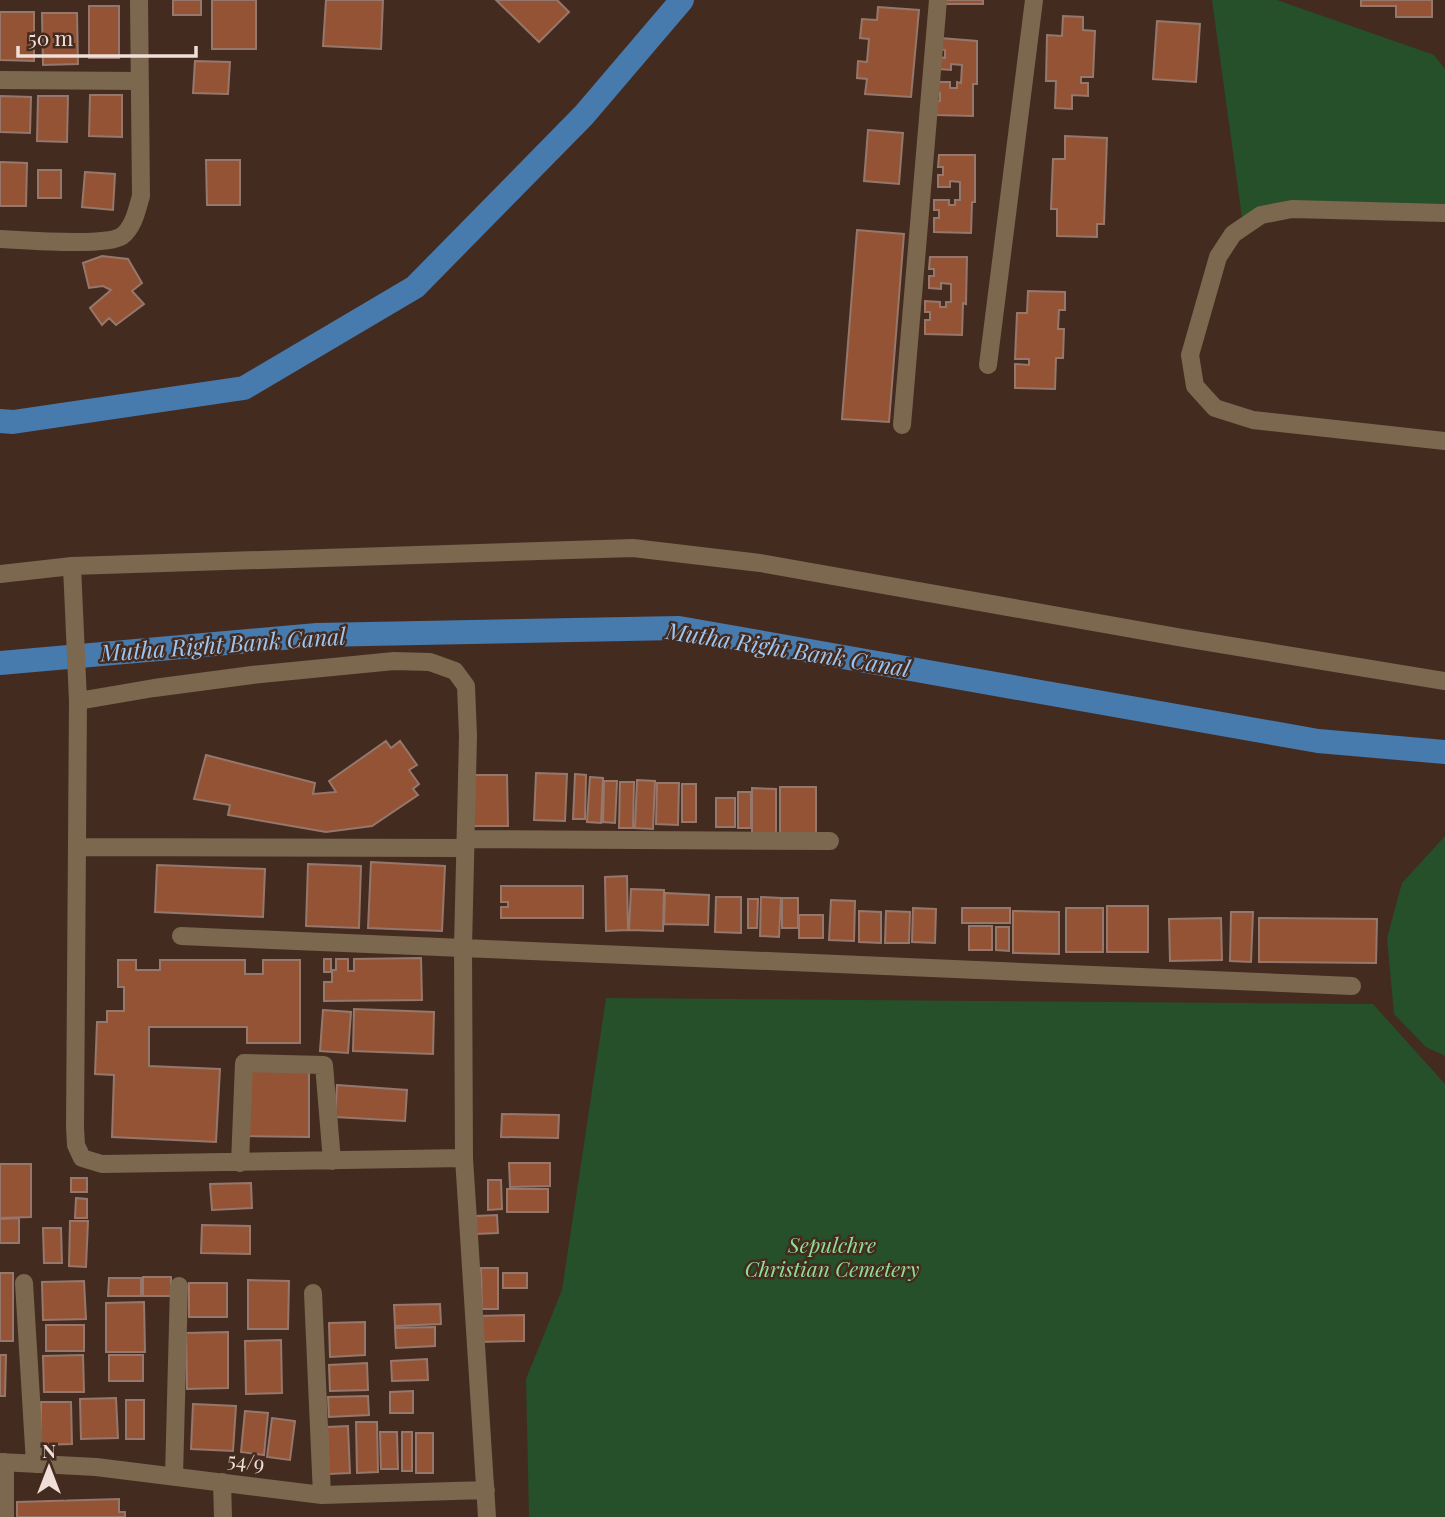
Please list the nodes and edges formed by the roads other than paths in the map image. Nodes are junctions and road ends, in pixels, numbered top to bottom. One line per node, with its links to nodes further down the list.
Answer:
1 (139, 0): 5 (street)
2 (938, 0): 9 (street)
3 (1034, 0): 8 (street)
4 (0, 80): 5 (street)
5 (140, 80): 7 (street)
6 (1445, 214): 10 (street)
7 (0, 239)
8 (988, 365)
9 (902, 425)
10 (1445, 441)
11 (72, 566): 12 (street); 13 (street); 14 (street)
12 (0, 574)
13 (1445, 681)
14 (78, 701): 16 (street); 17 (street)
15 (830, 841): 16 (street)
16 (466, 844): 17 (street); 19 (street)
17 (77, 847): 23 (street)
18 (181, 936): 19 (street)
19 (463, 947): 20 (street); 21 (street)
20 (1352, 986)
21 (464, 1158): 22 (street); 31 (street)
22 (332, 1161): 23 (street); 23 (street)
23 (240, 1163)
24 (23, 1283): 28 (street)
25 (179, 1286): 29 (street)
26 (313, 1293): 32 (street)
27 (3, 1462): 28 (street, 54/9); 33 (street)
28 (35, 1464): 29 (street, 54/9)
29 (174, 1476): 30 (street, 54/9)
30 (222, 1482): 32 (street, 54/9); 34 (street)
31 (486, 1490): 32 (street, 54/9); 35 (street)
32 (322, 1495)
33 (5, 1517)
34 (223, 1517)
35 (487, 1517)

